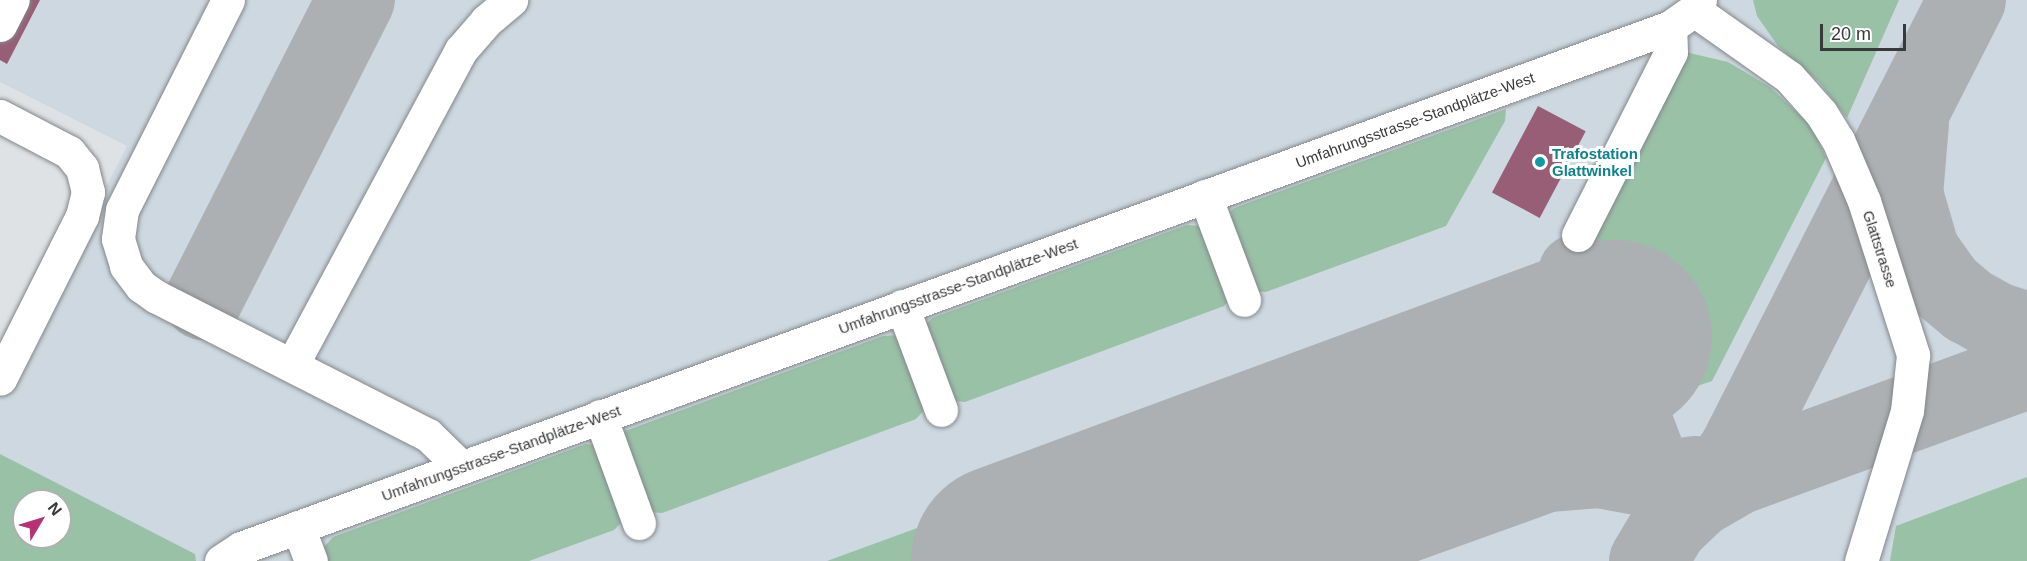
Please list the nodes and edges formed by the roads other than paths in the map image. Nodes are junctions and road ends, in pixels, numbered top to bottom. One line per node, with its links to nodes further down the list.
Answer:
1 (13, 0): 5 (lane)
2 (228, 0): 11 (lane)
3 (511, 0): 11 (lane)
4 (1688, 12): 7 (lane, Umfahrungsstrasse-Standplätze-West); 8 (lane); 20 (lane, Glattstrasse)
5 (0, 26)
6 (0, 116): 12 (lane)
7 (1204, 196): 9 (lane); 10 (lane, Umfahrungsstrasse-Standplätze-West)
8 (1578, 235)
9 (1244, 300)
10 (902, 306): 13 (lane); 14 (lane, Umfahrungsstrasse-Standplätze-West)
11 (292, 365): 15 (lane)
12 (0, 379)
13 (941, 410)
14 (600, 416): 15 (lane, Umfahrungsstrasse-Standplätze-West); 16 (lane)
15 (461, 467): 17 (lane, Umfahrungsstrasse-Standplätze-West)
16 (639, 523)
17 (298, 527): 18 (lane, Umfahrungsstrasse-Standplätze-West); 19 (lane)
18 (221, 561)
19 (311, 561)
20 (1861, 561)

